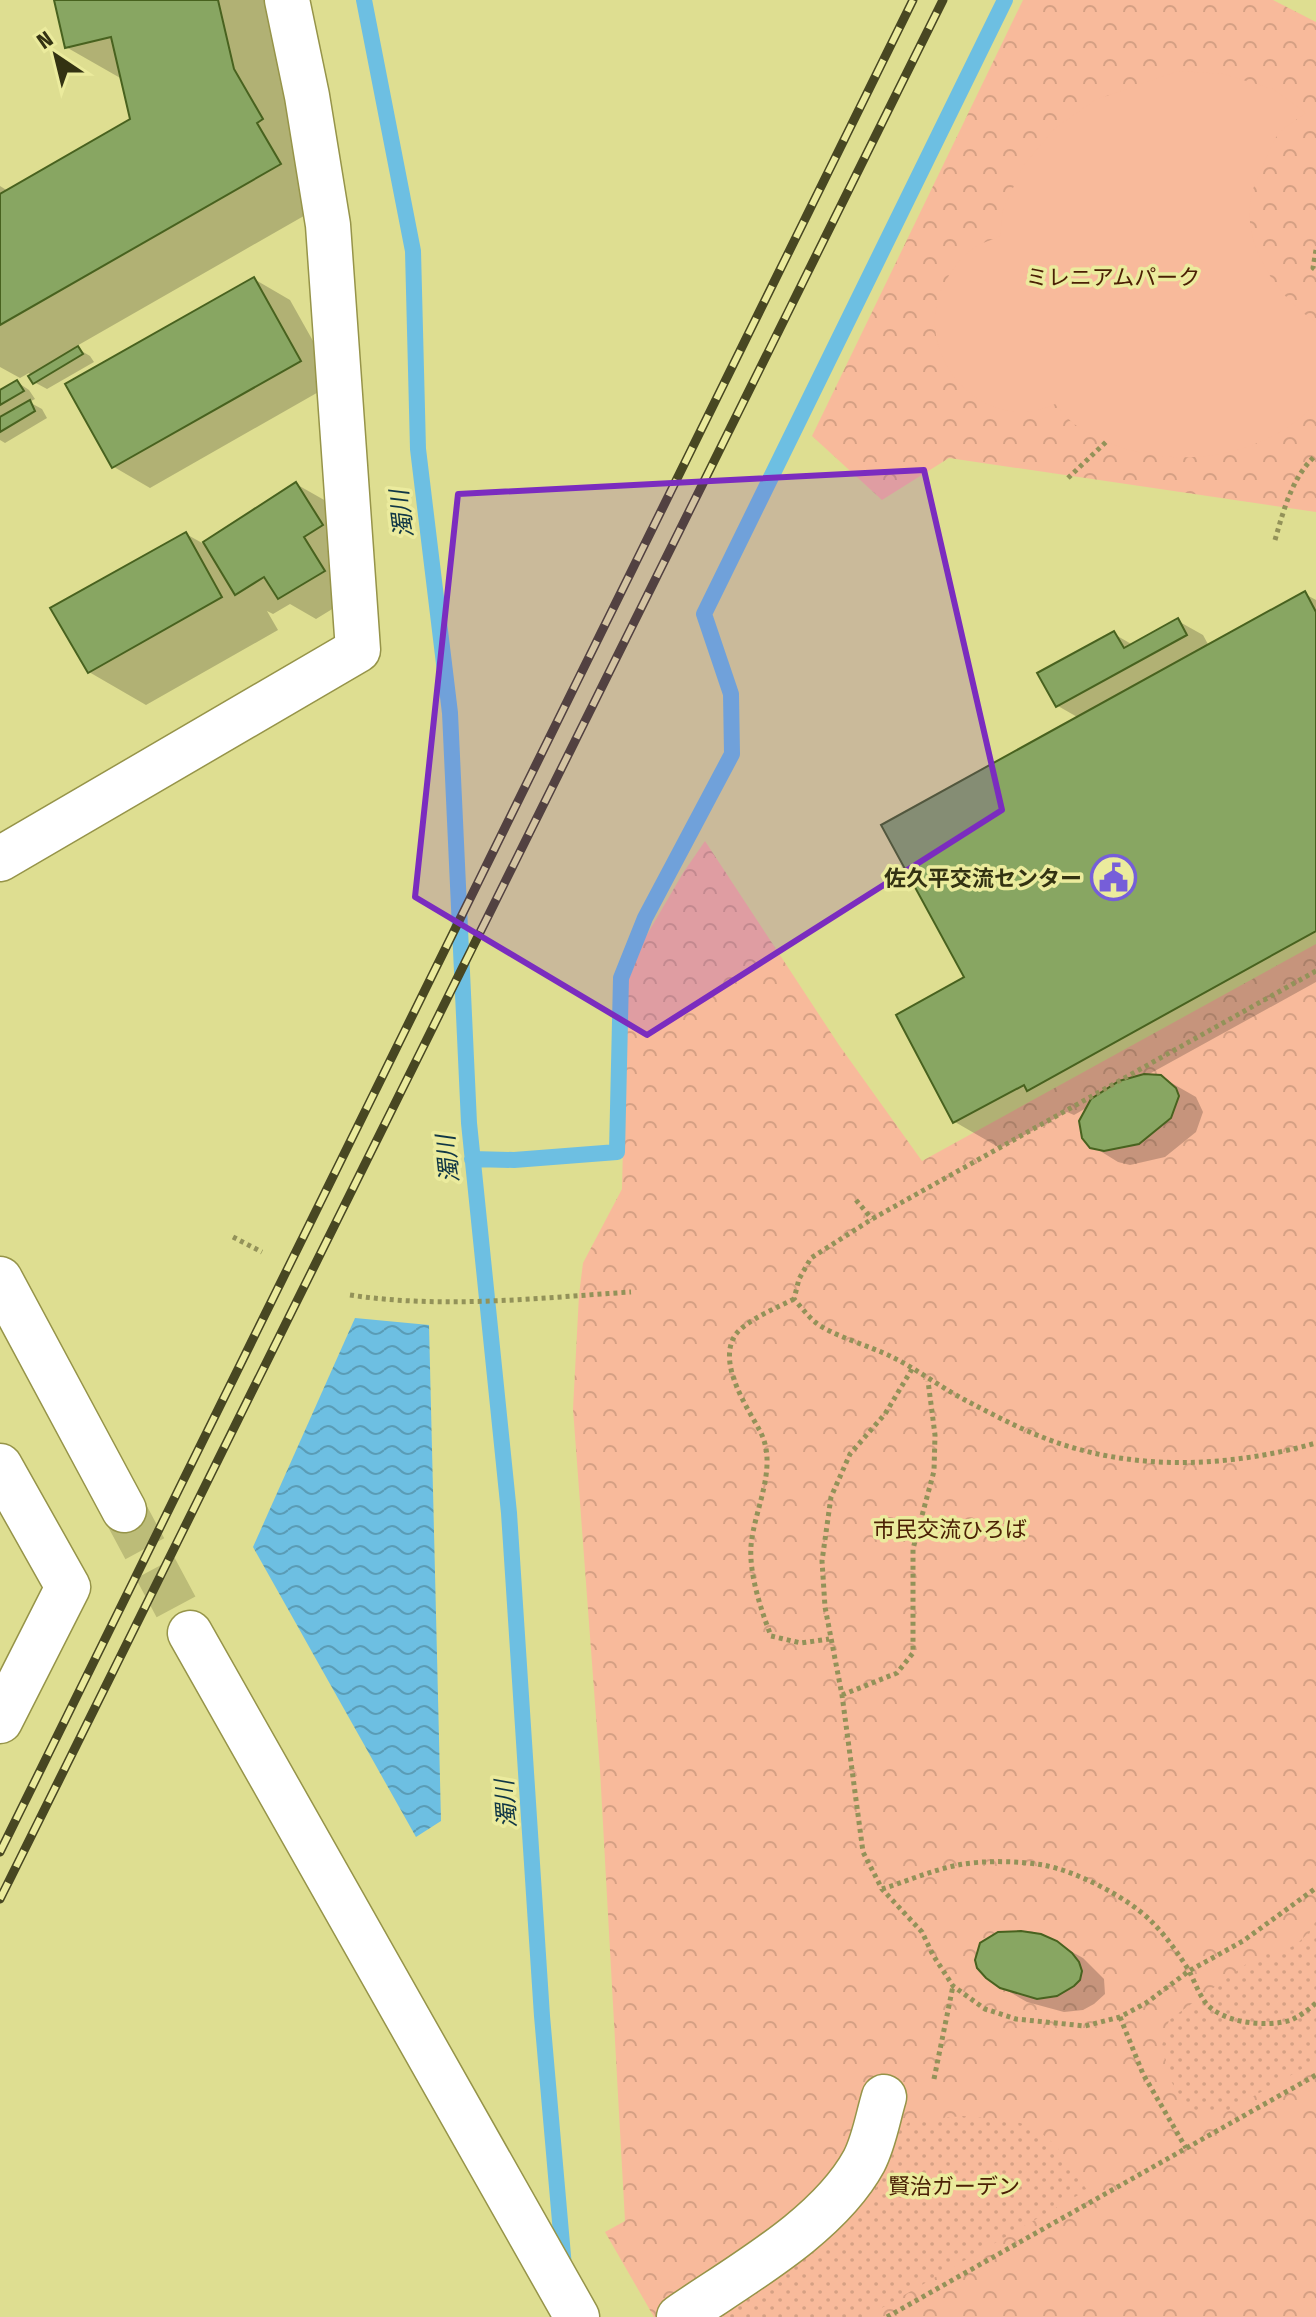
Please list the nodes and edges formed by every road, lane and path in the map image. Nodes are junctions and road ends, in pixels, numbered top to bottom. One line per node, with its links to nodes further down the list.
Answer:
1 (287, 0): 8 (street)
2 (1316, 250): 3 (path)
3 (1316, 270)
4 (1107, 441): 6 (path)
5 (1316, 455): 7 (path)
6 (1068, 478)
7 (1275, 540)
8 (0, 859)
9 (1316, 971): 11 (path)
10 (856, 1200): 11 (path)
11 (872, 1219): 17 (path)
12 (233, 1237): 13 (path)
13 (262, 1252)
14 (0, 1279): 22 (street)
15 (631, 1292): 16 (path)
16 (350, 1295)
17 (794, 1299): 18 (path); 24 (path)
18 (912, 1369): 19 (path); 24 (path)
19 (928, 1380): 20 (path); 25 (path)
20 (1316, 1443)
21 (0, 1466): 26 (street)
22 (124, 1510)
23 (190, 1633): 37 (street)
24 (829, 1639): 25 (path)
25 (842, 1695): 28 (path)
26 (0, 1721)
27 (1316, 1888): 29 (path)
28 (882, 1889): 29 (path); 30 (path)
29 (1189, 1971): 31 (path); 32 (path)
30 (953, 1986): 32 (path); 34 (path)
31 (1316, 2003)
32 (1120, 2017): 36 (path)
33 (1316, 2075): 36 (path)
34 (933, 2084)
35 (884, 2097): 38 (street)
36 (1186, 2148): 39 (path)
37 (577, 2317)
38 (679, 2317)
39 (887, 2317)

